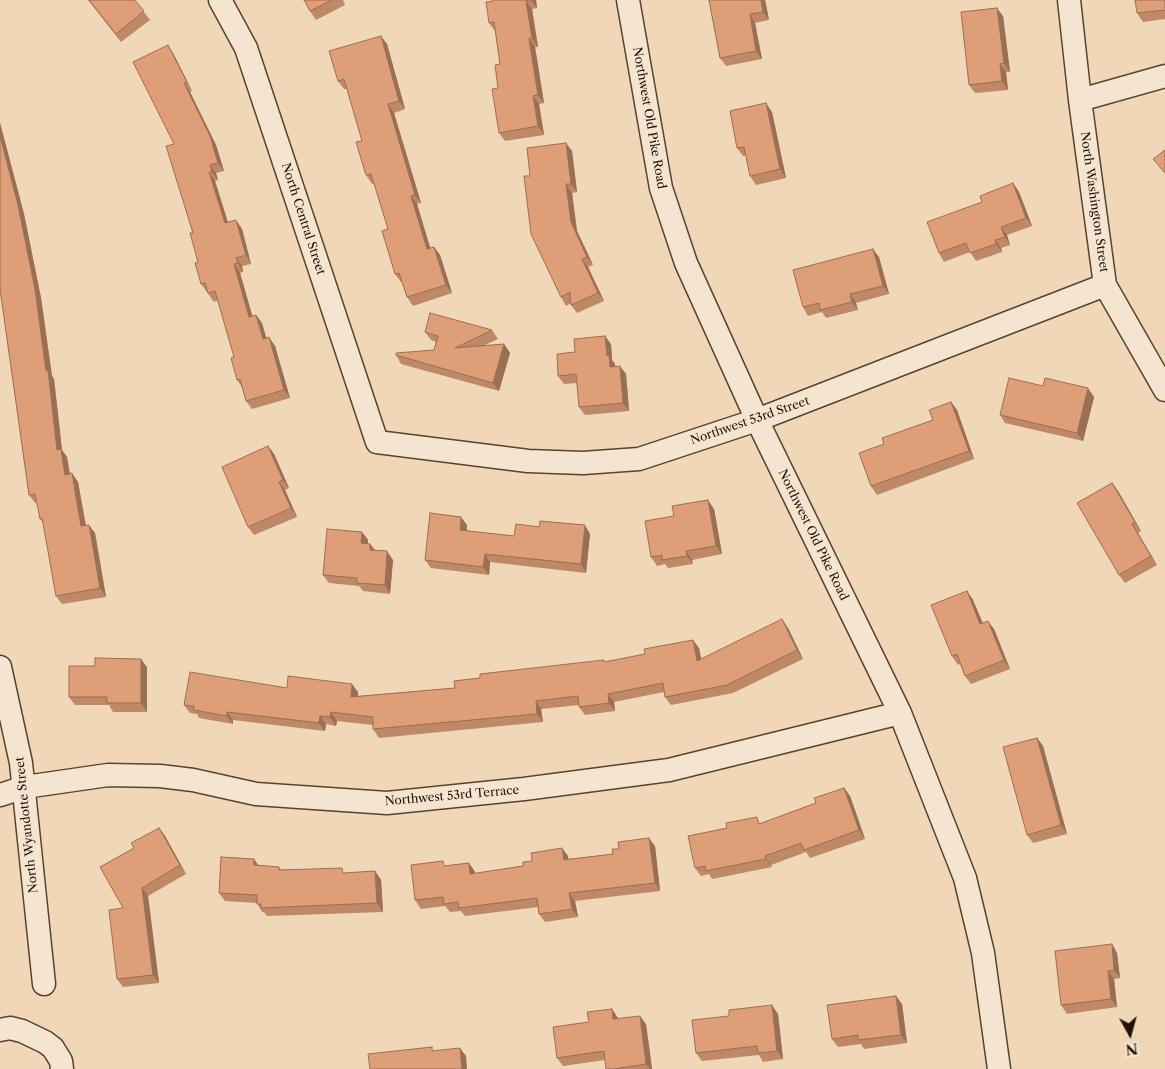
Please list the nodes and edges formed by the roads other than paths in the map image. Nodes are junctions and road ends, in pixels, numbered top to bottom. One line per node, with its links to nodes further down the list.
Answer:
1 (220, 0): 9 (street, North Central Street)
2 (628, 0): 8 (street, Northwest Old Pike Road)
3 (1069, 0): 5 (street, North Washington Street)
4 (1165, 76): 5 (street)
5 (1080, 100): 6 (street, North Washington Street)
6 (1106, 285): 7 (street, North Washington Street); 8 (street, Northwest 53rd Street)
7 (1165, 390)
8 (757, 420): 9 (street, Northwest 53rd Street); 11 (street, Northwest Old Pike Road)
9 (377, 442)
10 (0, 667): 12 (street, North Wyandotte Street)
11 (900, 713): 12 (street, Northwest 53rd Terrace); 17 (street, Northwest Old Pike Road)
12 (25, 787): 13 (street, Northwest 53rd Terrace); 14 (street, North Wyandotte Street)
13 (0, 795)
14 (44, 984)
15 (0, 1030): 16 (street)
16 (62, 1069)
17 (999, 1069)

